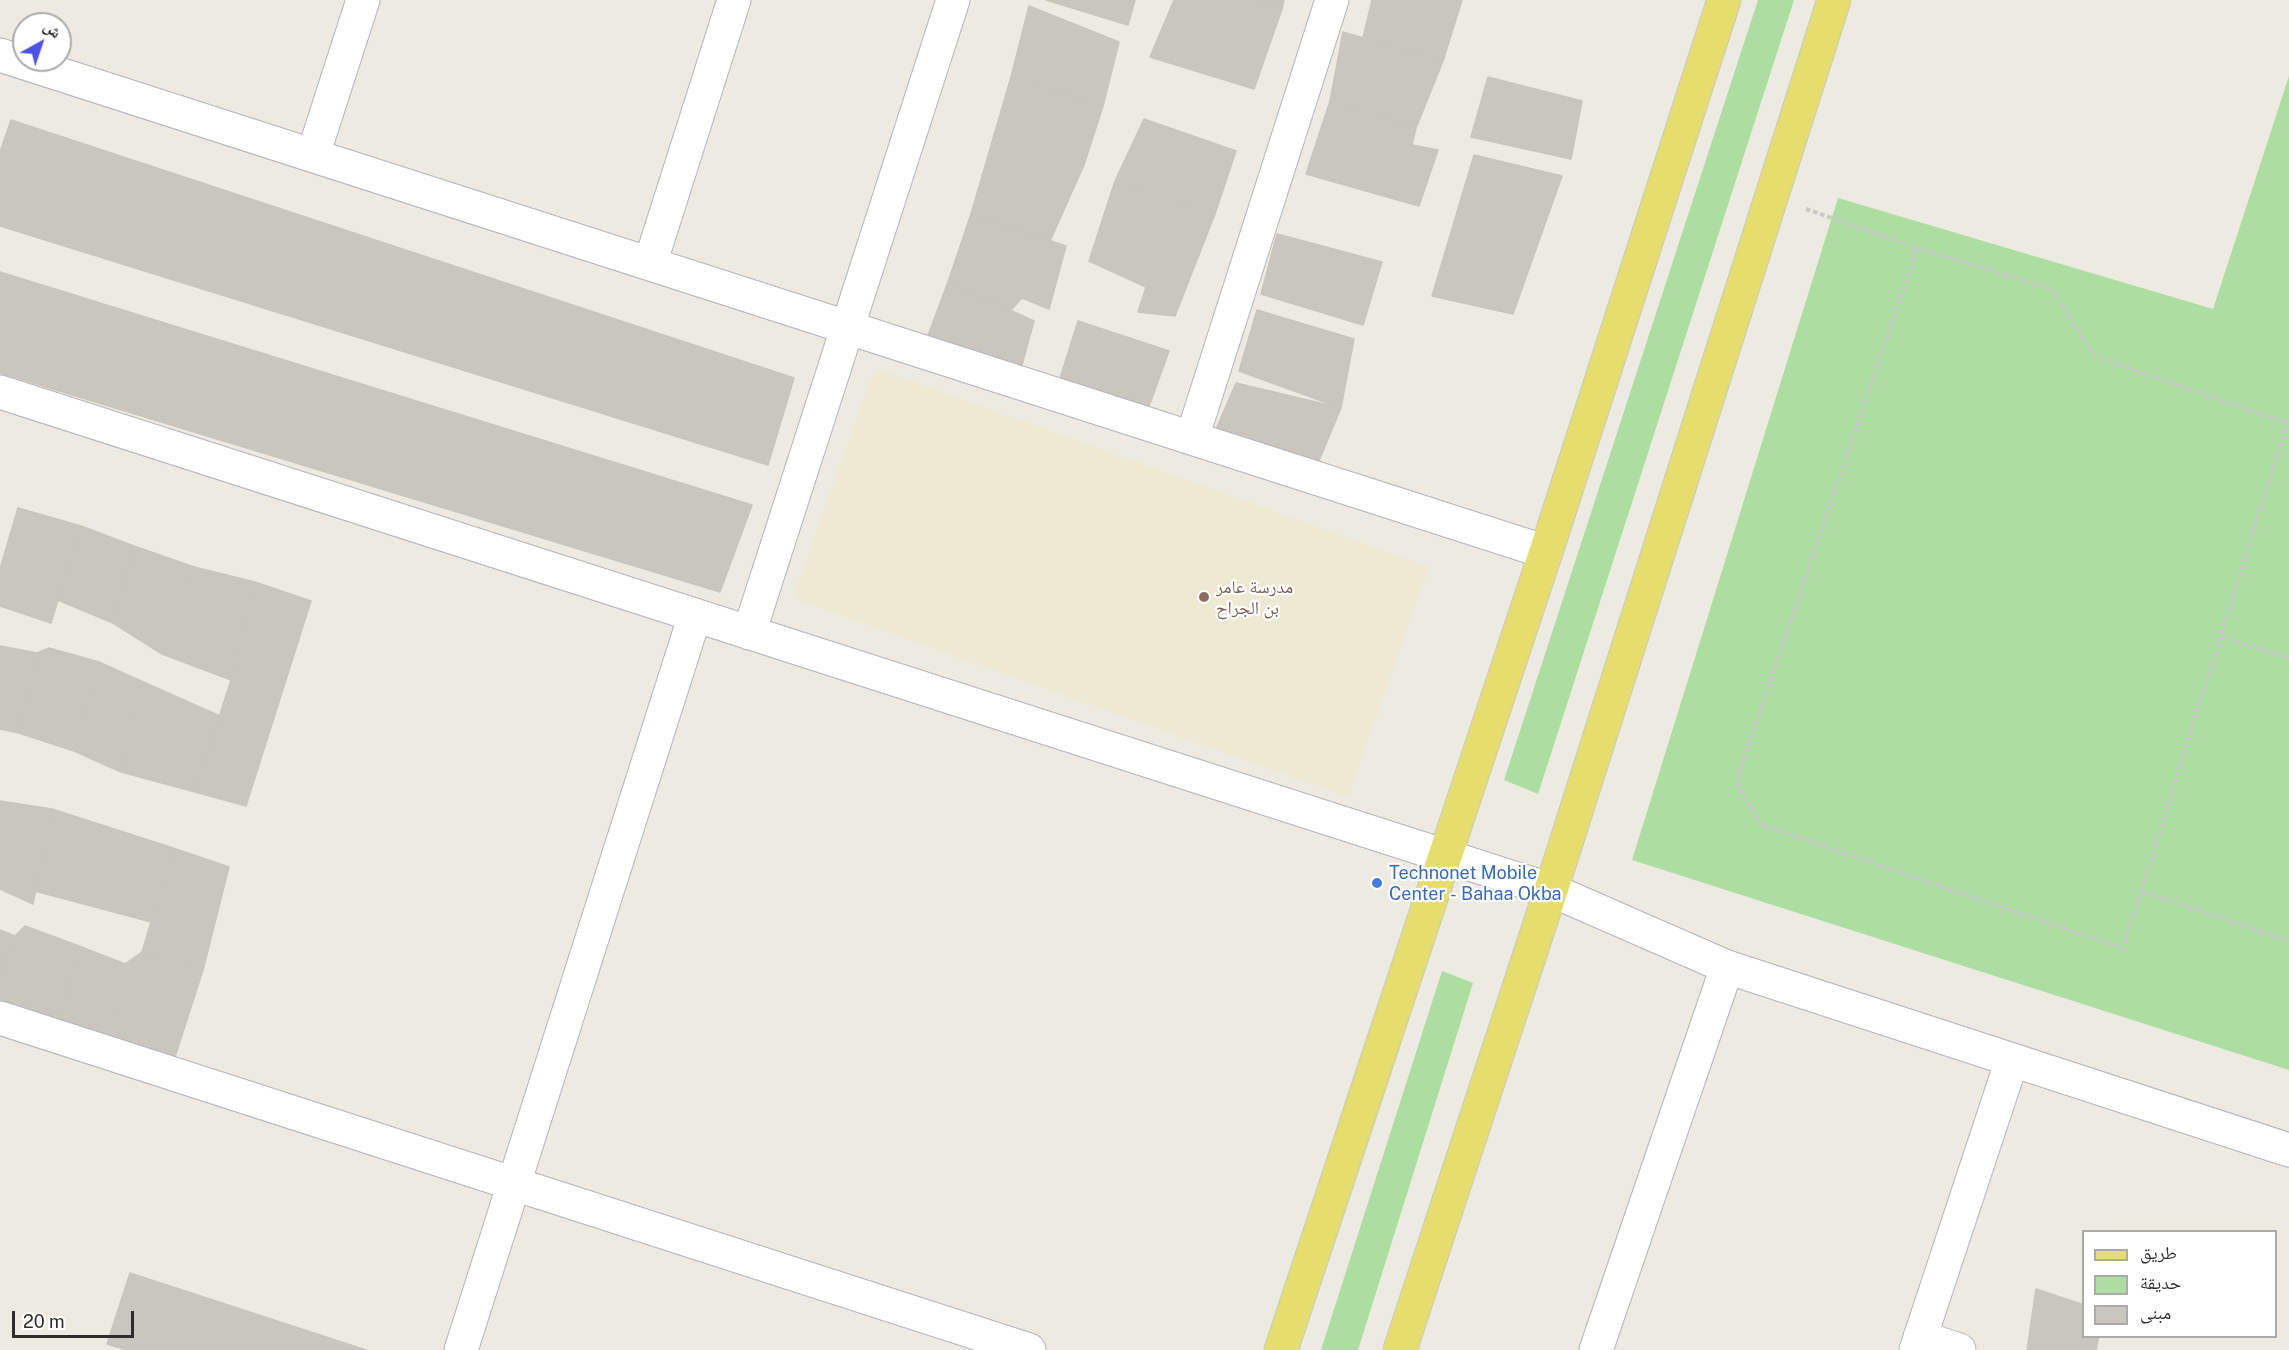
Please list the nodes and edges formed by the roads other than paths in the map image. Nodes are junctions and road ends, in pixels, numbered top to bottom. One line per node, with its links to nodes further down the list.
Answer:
1 (363, 0): 8 (street)
2 (734, 0): 9 (street)
3 (953, 0): 10 (street)
4 (1332, 0): 12 (street)
5 (1724, 0): 13 (main road)
6 (1833, 0): 17 (main road)
7 (0, 55): 8 (street)
8 (313, 155): 9 (street)
9 (650, 264): 10 (street)
10 (849, 328): 12 (street); 15 (street)
11 (0, 392): 14 (street)
12 (1192, 438): 13 (street)
13 (1546, 552): 16 (main road)
14 (695, 615): 15 (street); 22 (street)
15 (749, 633): 16 (street)
16 (1444, 856): 17 (street); 26 (main road)
17 (1551, 890): 18 (street); 27 (main road)
18 (1727, 967): 20 (street); 28 (street)
19 (0, 1018): 22 (street)
20 (2012, 1060): 21 (street); 23 (street)
21 (2289, 1150)
22 (514, 1184): 24 (street); 25 (street)
23 (1918, 1344): 29 (street)
24 (460, 1350)
25 (1029, 1350)
26 (1281, 1350)
27 (1400, 1350)
28 (1596, 1350)
29 (1959, 1350)

